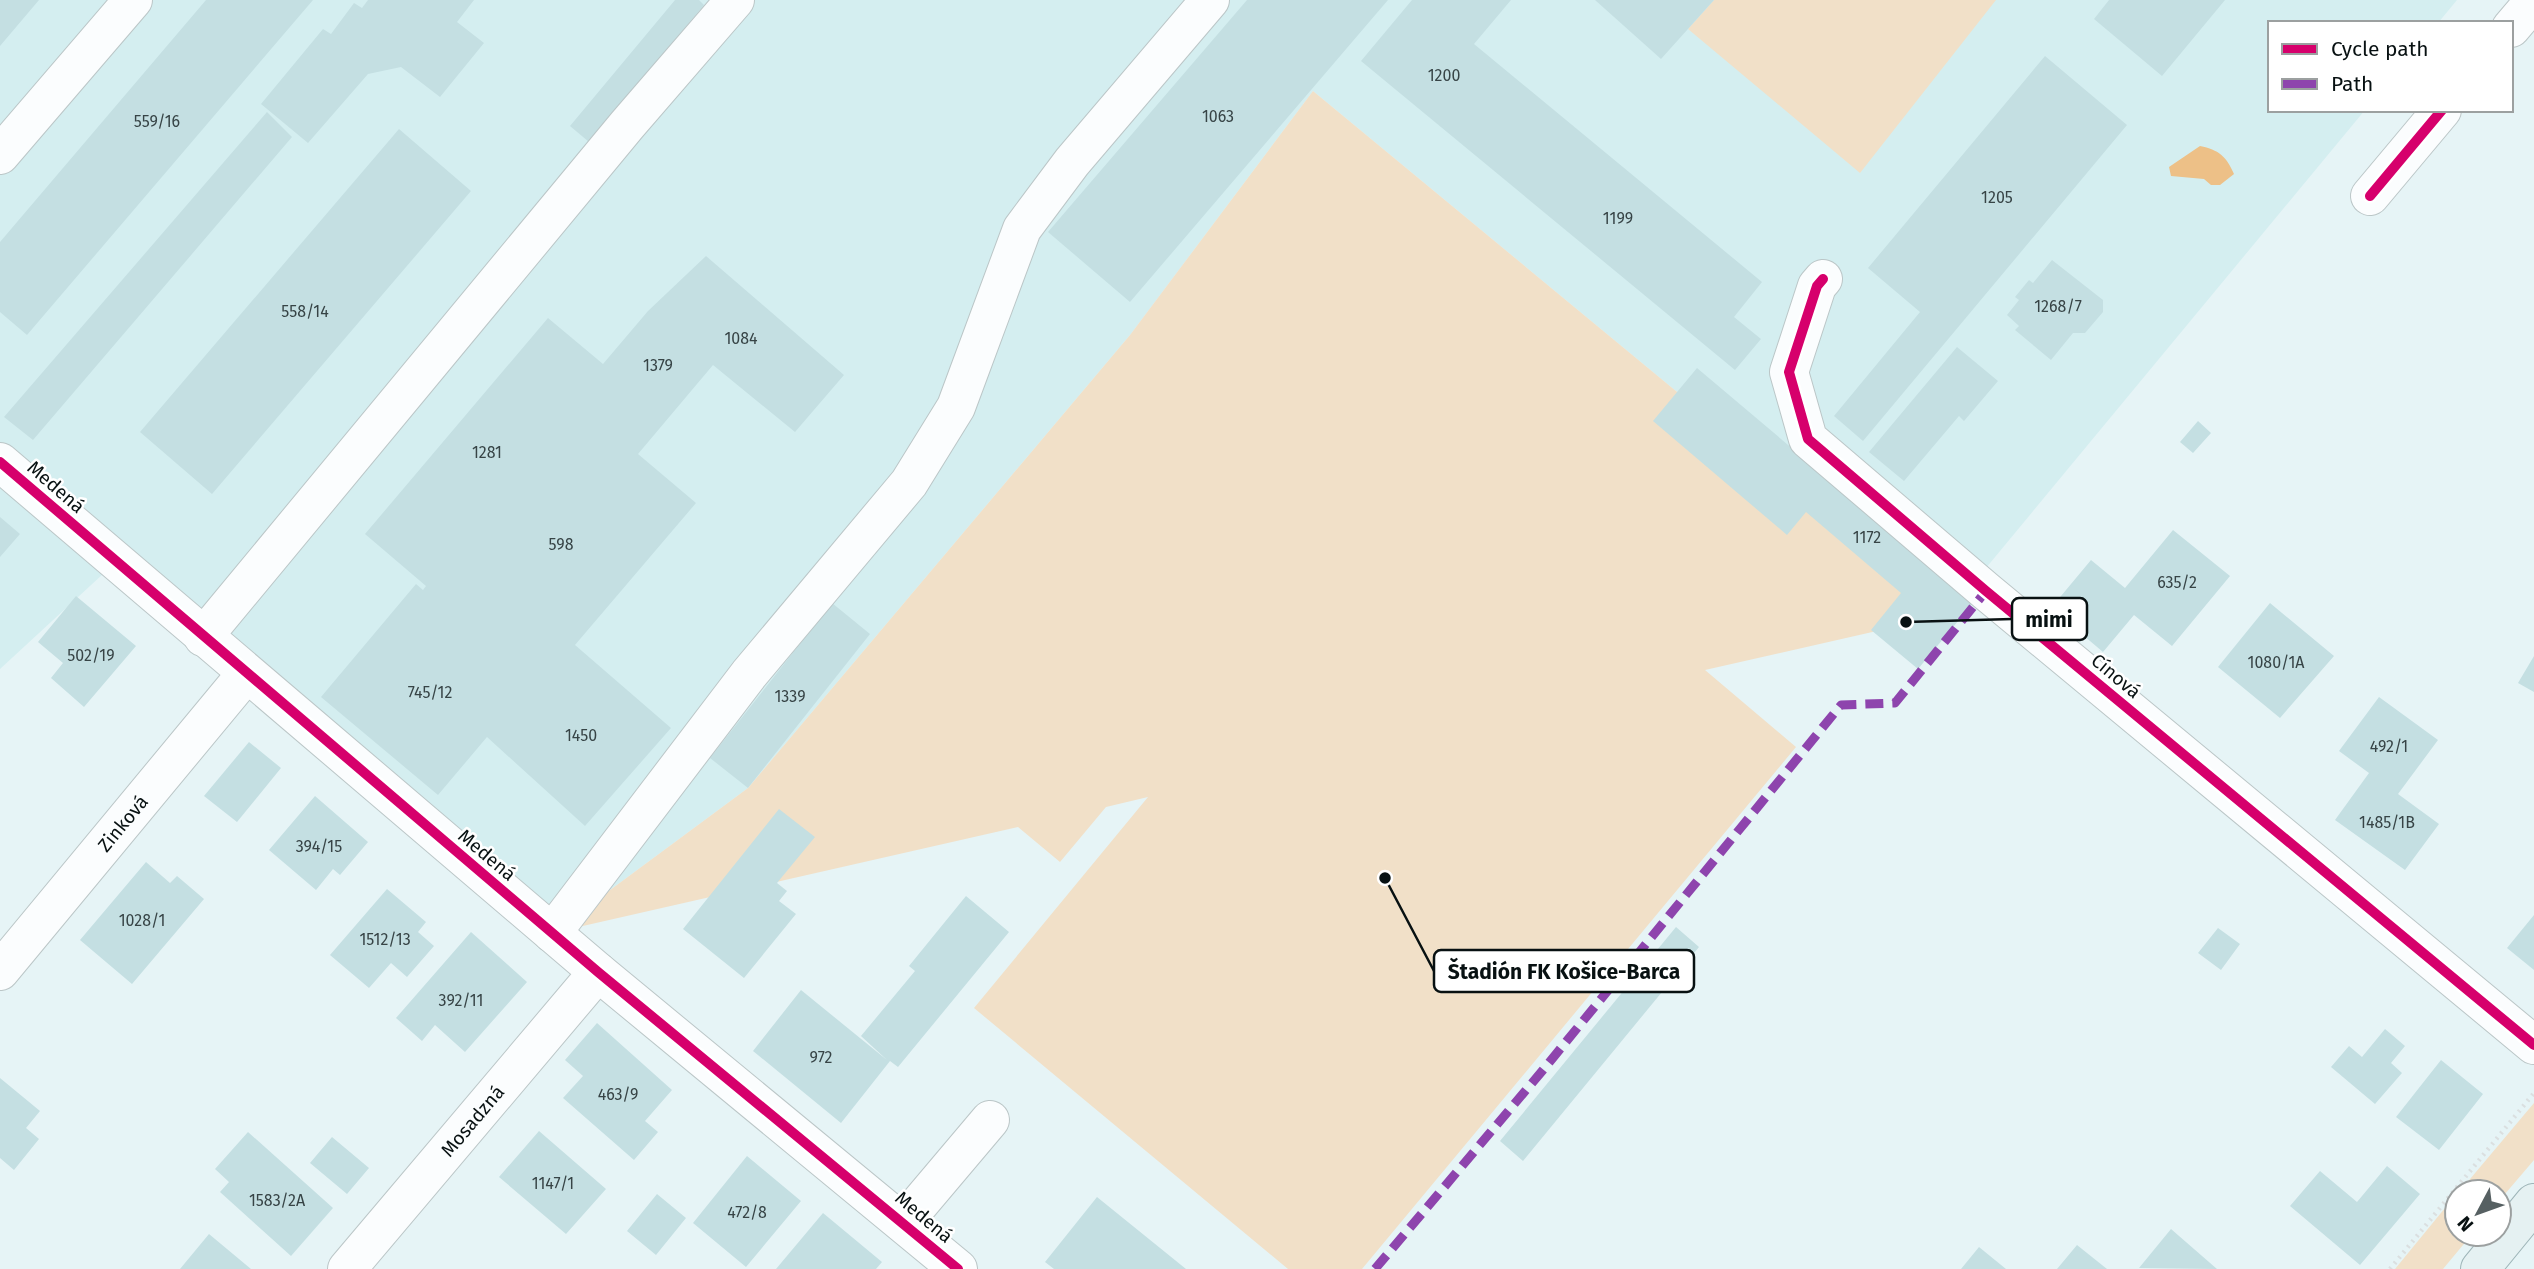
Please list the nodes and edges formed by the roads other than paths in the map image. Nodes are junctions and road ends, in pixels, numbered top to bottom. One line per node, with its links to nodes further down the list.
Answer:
1 (134, 0): 7 (street)
2 (735, 0): 11 (street)
3 (1210, 0): 13 (street)
4 (2534, 1): 5 (street)
5 (2513, 26)
6 (2440, 112): 8 (street)
7 (0, 155)
8 (2370, 196)
9 (1823, 279): 16 (street, Cínová)
10 (0, 462): 11 (street, Medená)
11 (203, 637): 12 (street, Medená)
12 (246, 674): 13 (street, Medená); 14 (street, Zinková)
13 (552, 933): 15 (street, Medená)
14 (0, 971)
15 (598, 972): 19 (street, Medená); 21 (street, Mosadzná)
16 (2534, 1045)
17 (990, 1120): 19 (street)
18 (2534, 1203): 22 (main road)
19 (904, 1223): 20 (street, Medená)
20 (949, 1266)
21 (347, 1269)
22 (2480, 1269)

